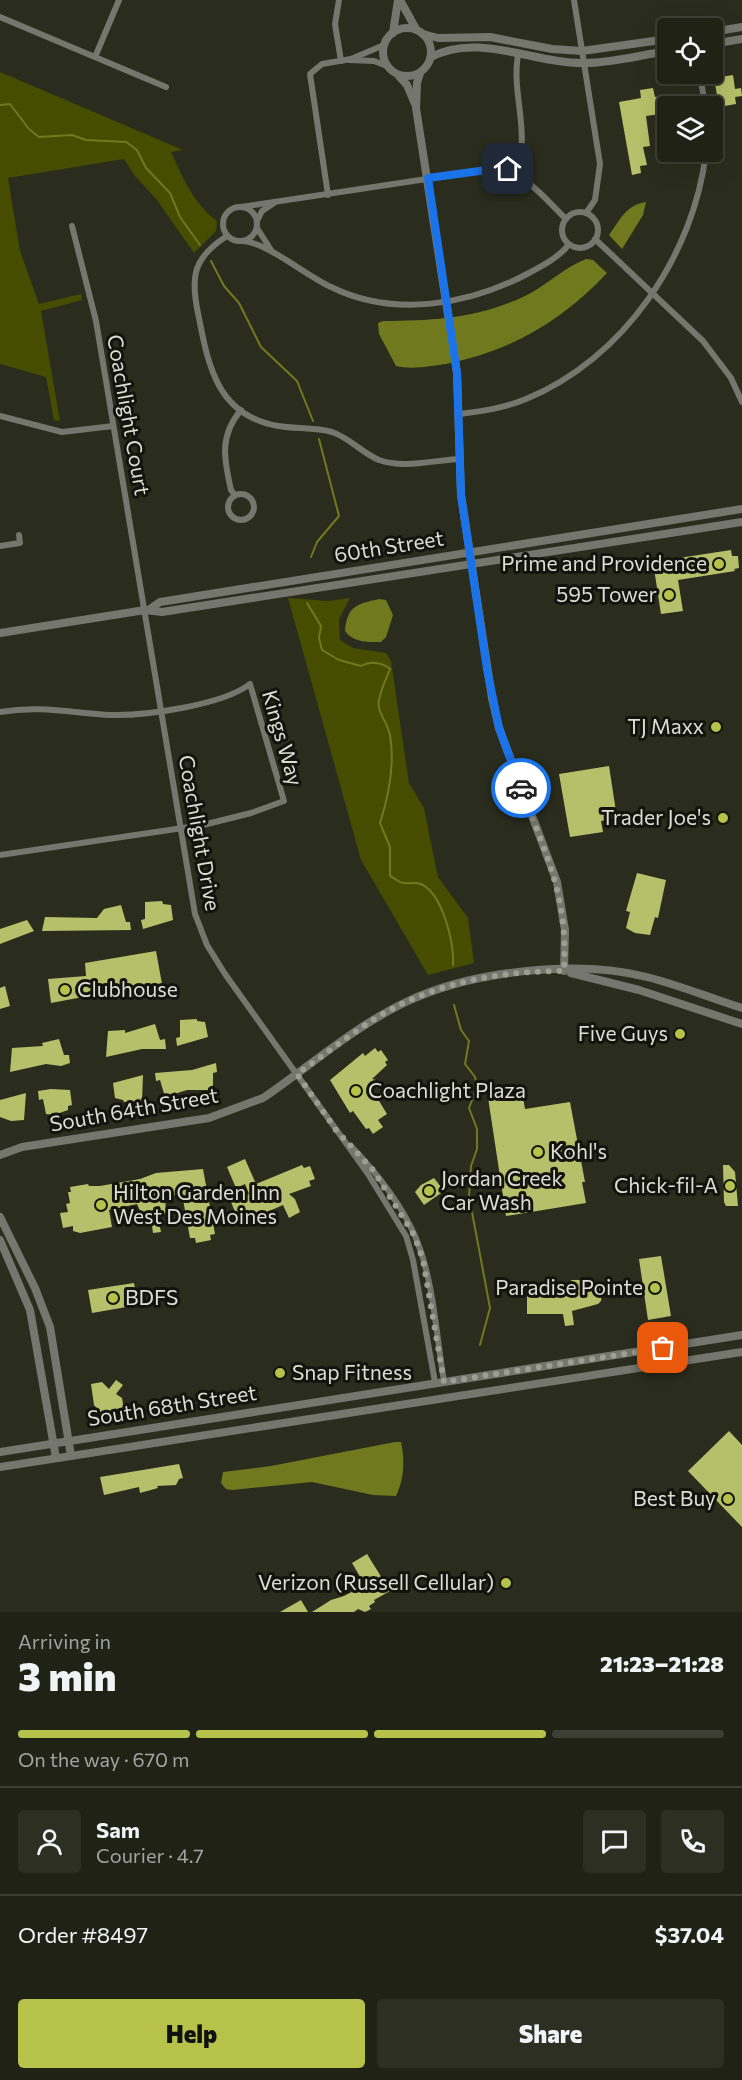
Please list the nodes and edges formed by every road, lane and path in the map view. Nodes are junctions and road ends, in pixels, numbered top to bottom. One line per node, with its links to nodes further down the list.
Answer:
1 (119, 0): 17 (street)
2 (339, 0): 19 (street)
3 (399, 0): 8 (street); 9 (street)
4 (574, 0): 14 (street)
5 (0, 17): 17 (street)
6 (742, 27): 7 (street)
7 (723, 30)
8 (420, 32): 9 (street); 14 (street); 18 (street)
9 (393, 33): 13 (street)
10 (742, 39): 12 (street)
11 (657, 41): 14 (street)
12 (723, 42)
13 (384, 45): 19 (street); 21 (street)
14 (582, 51): 20 (street)
15 (657, 53): 20 (street)
16 (518, 54): 18 (street); 20 (street); 27 (street)
17 (95, 57): 24 (street)
18 (430, 57): 23 (street)
19 (344, 60): 21 (street); 29 (street)
20 (584, 63): 32 (street)
21 (387, 66): 22 (street)
22 (393, 72): 23 (street); 25 (street)
23 (420, 73): 25 (street)
24 (166, 87)
25 (416, 108): 28 (street)
26 (704, 162): 41 (street)
27 (515, 172): 28 (street); 33 (street)
28 (428, 178): 29 (street); 42 (street)
29 (327, 195): 30 (street)
30 (275, 203): 31 (street); 34 (street)
31 (241, 207): 34 (street); 36 (street)
32 (586, 213): 33 (street); 37 (street)
33 (566, 219): 39 (street)
34 (257, 224): 38 (street); 40 (street)
35 (72, 226): 47 (street, Coachlight Court)
36 (227, 236): 38 (street); 44 (street)
37 (595, 239): 39 (street); 41 (street)
38 (243, 241): 40 (street)
39 (569, 244): 42 (street)
40 (273, 253): 42 (street)
41 (652, 292): 43 (street); 45 (street)
42 (447, 302): 45 (street)
43 (742, 402)
44 (241, 410): 48 (street); 49 (street)
45 (460, 414): 48 (street)
46 (0, 416): 47 (street)
47 (113, 426): 56 (street, Coachlight Court)
48 (460, 459): 54 (street)
49 (235, 495): 49 (street)
50 (742, 509): 54 (street, 60th Street)
51 (742, 522): 55 (street, 60th Street)
52 (19, 535): 53 (street)
53 (0, 546)
54 (470, 552): 55 (street); 56 (street, 60th Street)
55 (472, 564): 56 (street, 60th Street); 62 (street)
56 (147, 610): 57 (street, 60th Street); 58 (street, Coachlight Drive)
57 (0, 633)
58 (161, 710): 59 (street); 60 (street, Coachlight Drive); 60 (street, Kings Way)
59 (0, 712)
60 (180, 829): 61 (street); 65 (street, Coachlight Drive)
61 (0, 855)
62 (564, 971): 63 (street, South 64th Street); 64 (street, South 64th Street); 65 (street, South 64th Street)
63 (742, 1008)
64 (742, 1024)
65 (297, 1074): 66 (street, Coachlight Drive); 67 (street, South 64th Street)
66 (336, 1130): 72 (street, Coachlight Drive); 73 (street, Coachlight Drive)
67 (0, 1155)
68 (0, 1217): 74 (street)
69 (0, 1240): 75 (street)
70 (742, 1335): 72 (street, South 68th Street)
71 (742, 1352): 77 (street, South 68th Street)
72 (444, 1382): 73 (street, South 68th Street)
73 (435, 1383): 74 (street, South 68th Street)
74 (70, 1441): 75 (street, South 68th Street); 77 (street)
75 (53, 1444): 76 (street, South 68th Street); 78 (street)
76 (0, 1452)
77 (71, 1456): 78 (street, South 68th Street)
78 (56, 1458): 79 (street, South 68th Street)
79 (0, 1467)

